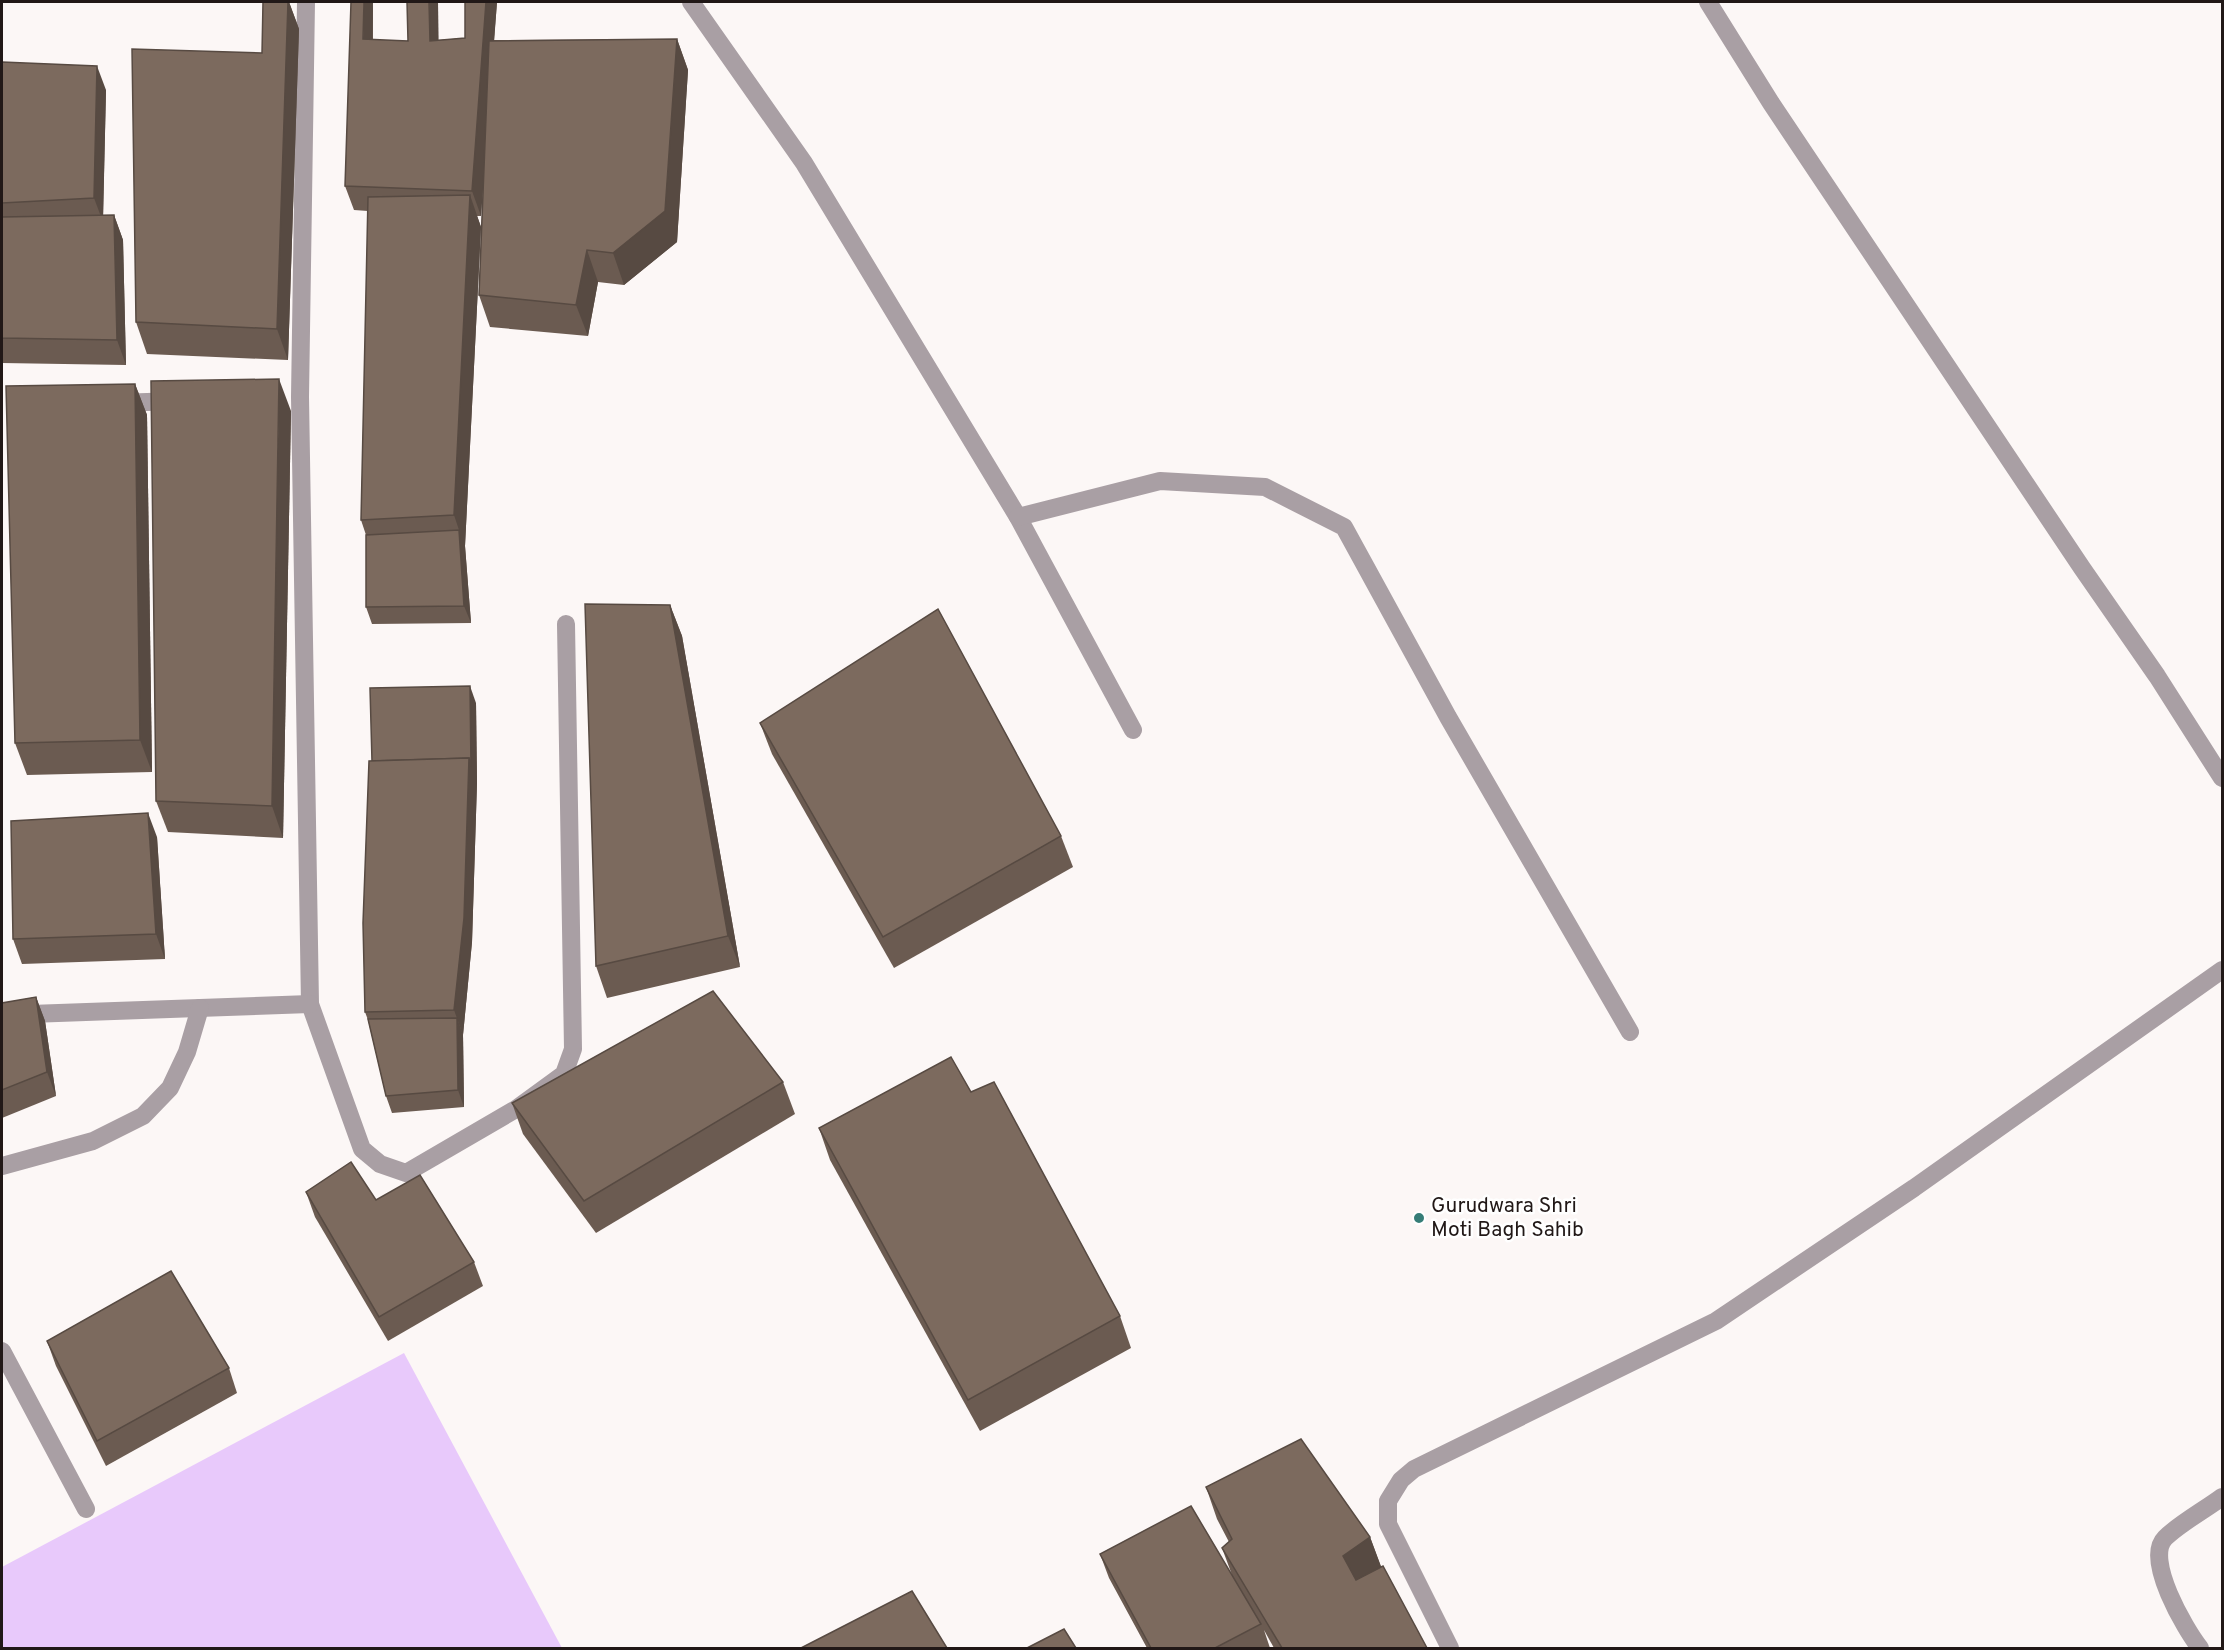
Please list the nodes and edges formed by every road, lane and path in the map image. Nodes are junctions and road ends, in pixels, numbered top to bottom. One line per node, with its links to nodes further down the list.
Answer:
1 (306, 2): 11 (street)
2 (691, 2): 6 (street)
3 (1708, 2): 9 (street)
4 (193, 400): 5 (street)
5 (97, 404)
6 (1018, 517): 8 (street); 14 (street)
7 (566, 624): 11 (street)
8 (1133, 730)
9 (2223, 778)
10 (2223, 970): 19 (street)
11 (310, 1004): 12 (street)
12 (200, 1008): 13 (street); 15 (street)
13 (2, 1015)
14 (1630, 1032)
15 (2, 1166)
16 (2, 1352): 18 (street)
17 (2223, 1497): 20 (street)
18 (86, 1509)
19 (1450, 1648)
20 (2200, 1648)

